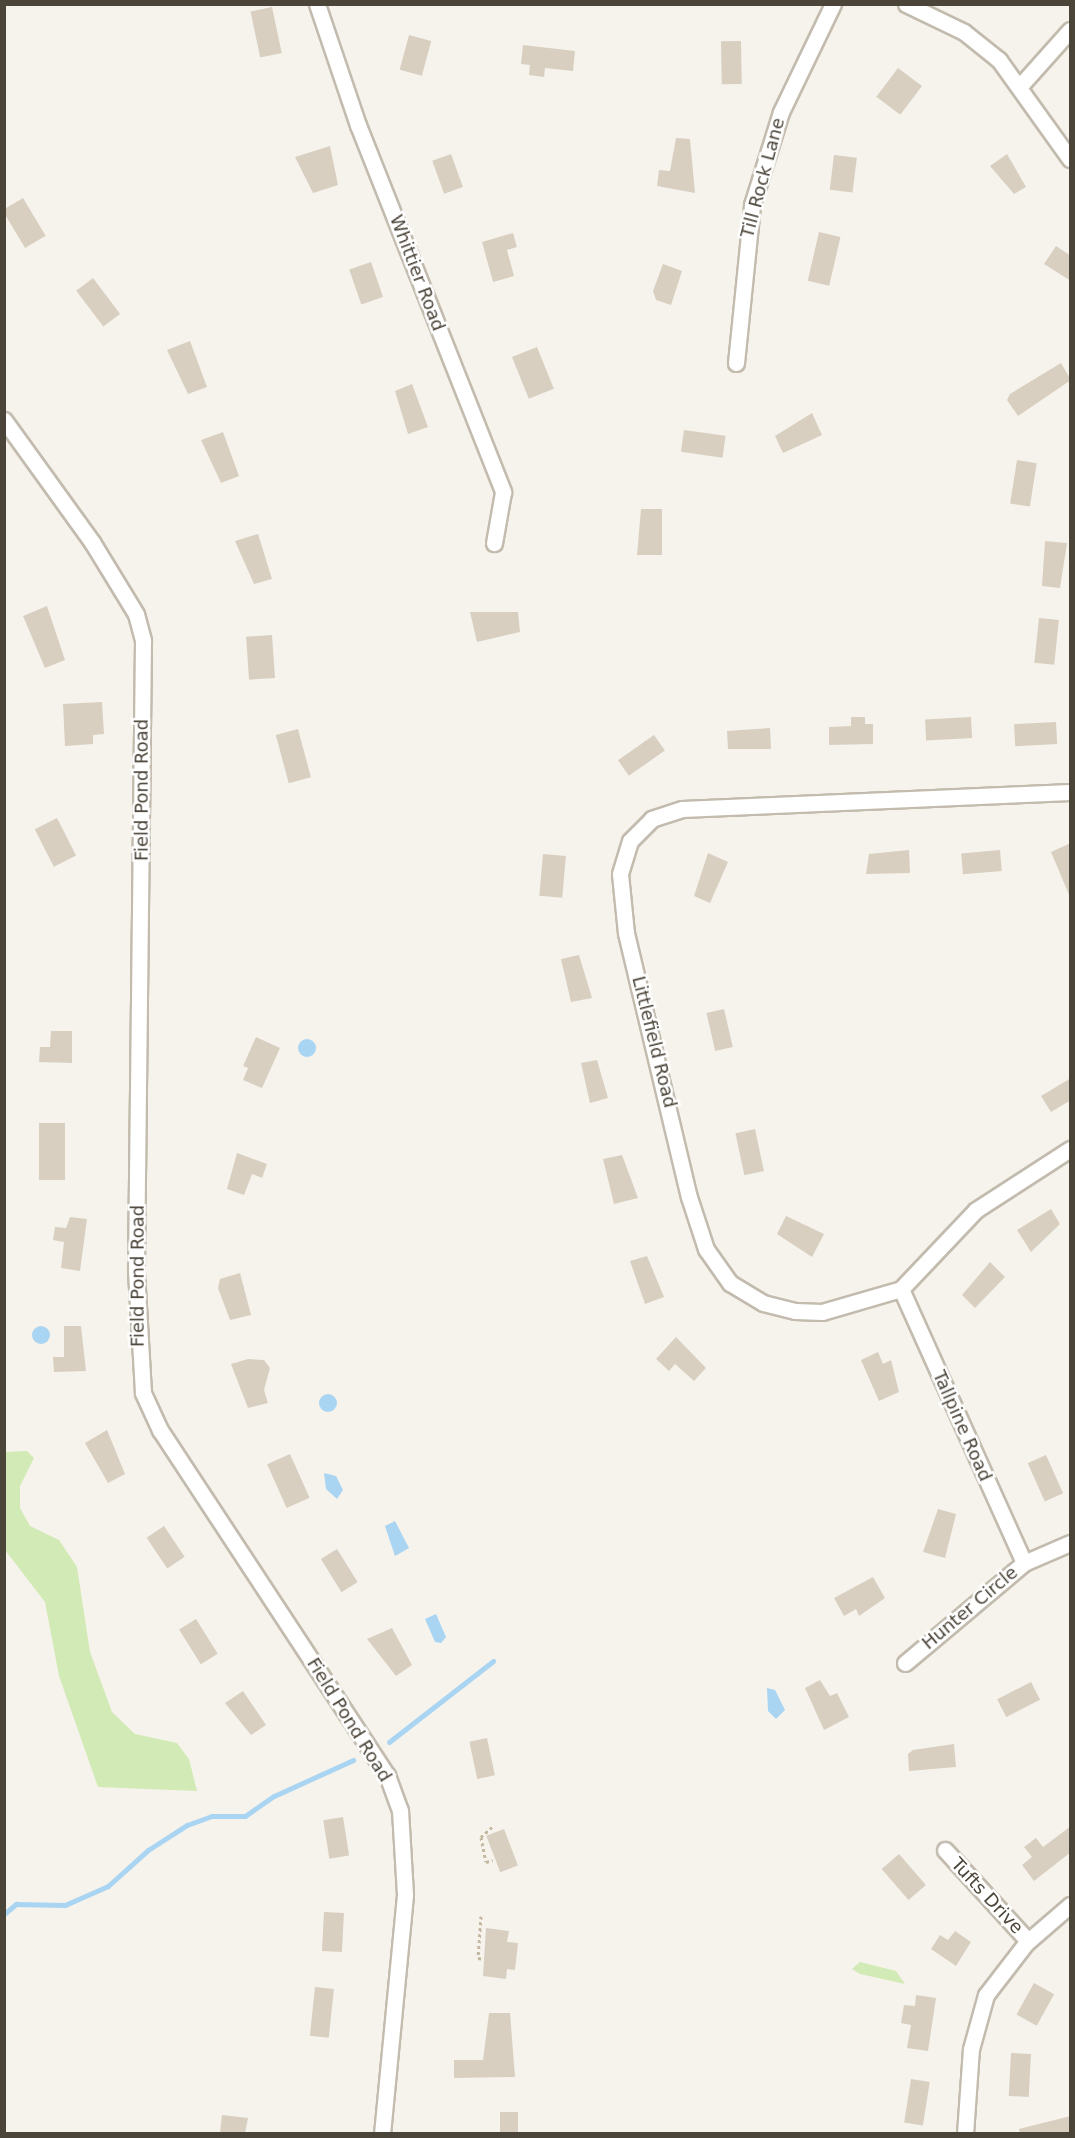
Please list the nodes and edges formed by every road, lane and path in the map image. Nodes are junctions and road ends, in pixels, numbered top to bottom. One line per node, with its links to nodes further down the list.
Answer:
1 (317, 4): 9 (street, Whittier Road)
2 (832, 4): 7 (street, Till Rock Lane)
3 (906, 4): 5 (street)
4 (1071, 30): 5 (street)
5 (1020, 86): 6 (street)
6 (1071, 159)
7 (736, 363)
8 (4, 420): 23 (street, Field Pond Road)
9 (494, 543)
10 (1071, 792): 12 (street, Littlefield Road)
11 (1071, 1149): 12 (street)
12 (901, 1289): 14 (street, Tallpine Road)
13 (1071, 1543): 14 (street, Hunter Circle)
14 (1024, 1563): 15 (street, Hunter Circle)
15 (905, 1663)
16 (492, 1827): 18 (path)
17 (945, 1850): 21 (street, Tufts Drive)
18 (493, 1860)
19 (1071, 1905): 21 (street)
20 (481, 1916): 22 (path)
21 (1028, 1941): 24 (street)
22 (484, 1959)
23 (382, 2133)
24 (965, 2133)

